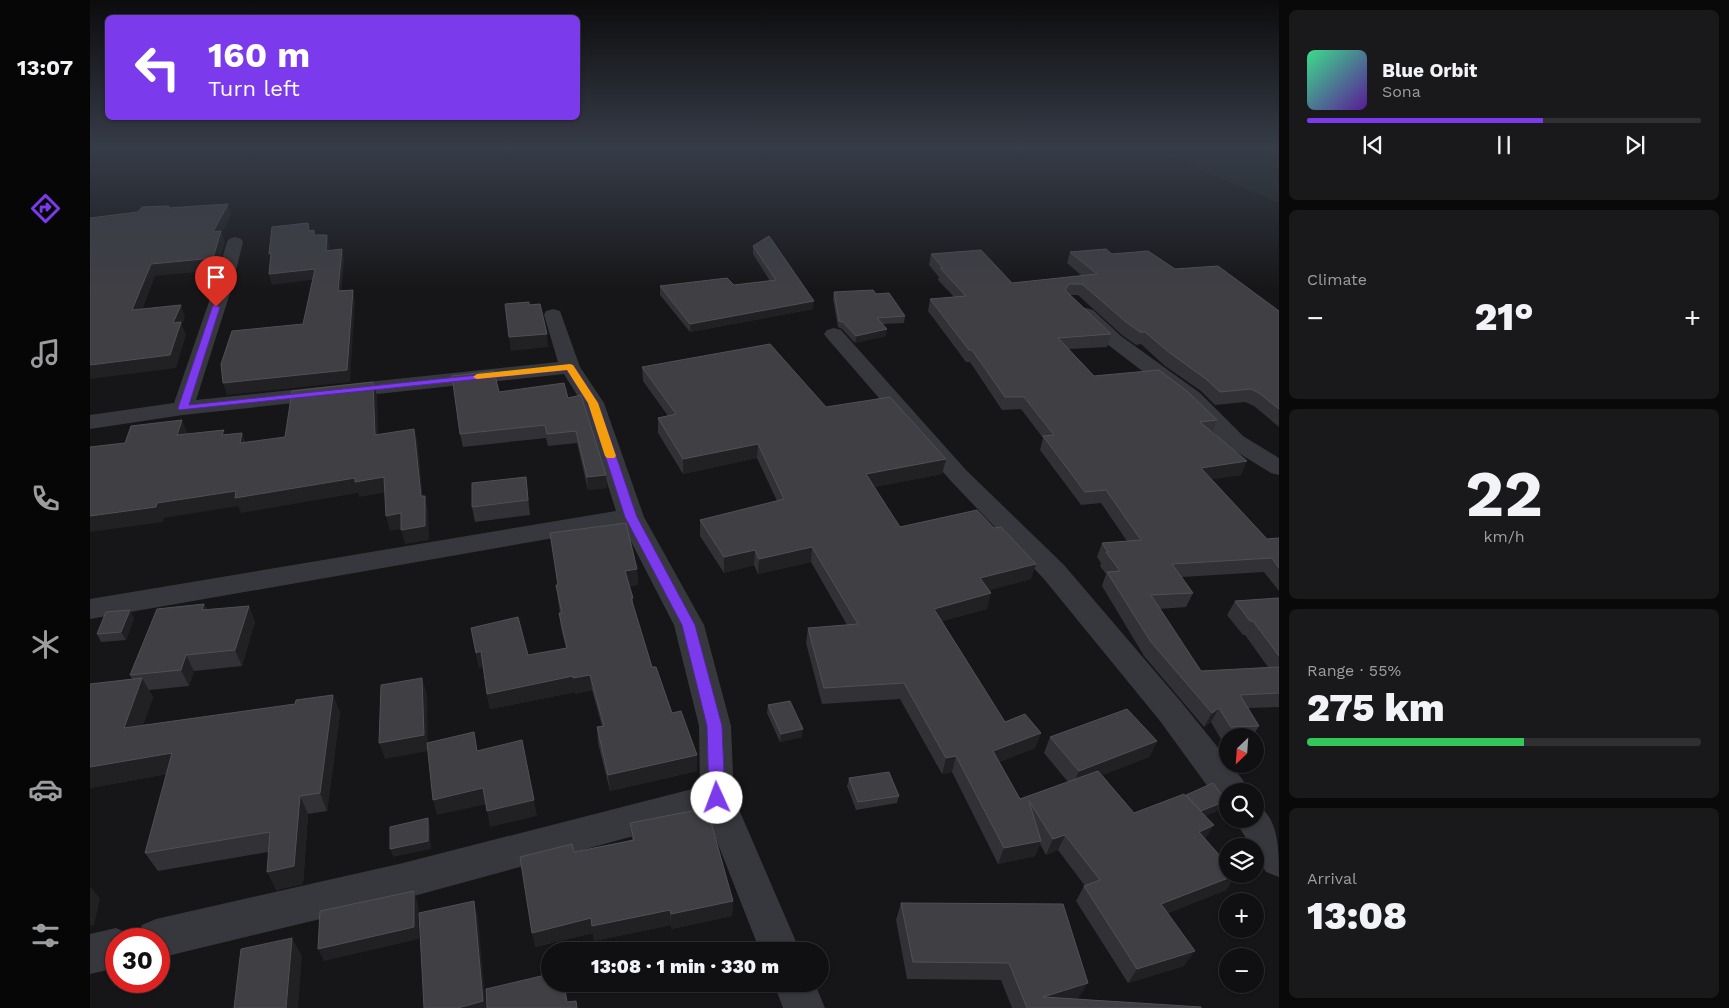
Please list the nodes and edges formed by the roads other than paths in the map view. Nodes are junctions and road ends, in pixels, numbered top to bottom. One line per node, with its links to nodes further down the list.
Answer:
1 (234, 242): 6 (street)
2 (1072, 301): 8 (street)
3 (553, 315): 5 (street)
4 (834, 334): 11 (street)
5 (570, 367): 6 (street); 9 (street)
6 (183, 408): 7 (street)
7 (90, 422)
8 (1279, 468)
9 (631, 517): 10 (street); 12 (street)
10 (90, 609)
11 (1225, 783)
12 (717, 798): 15 (street); 16 (street)
13 (1259, 828): 14 (street)
14 (1279, 860)
15 (170, 936)
16 (776, 942)
17 (105, 951): 18 (street)
18 (90, 954)
19 (797, 992): 20 (street)
20 (804, 1008)

